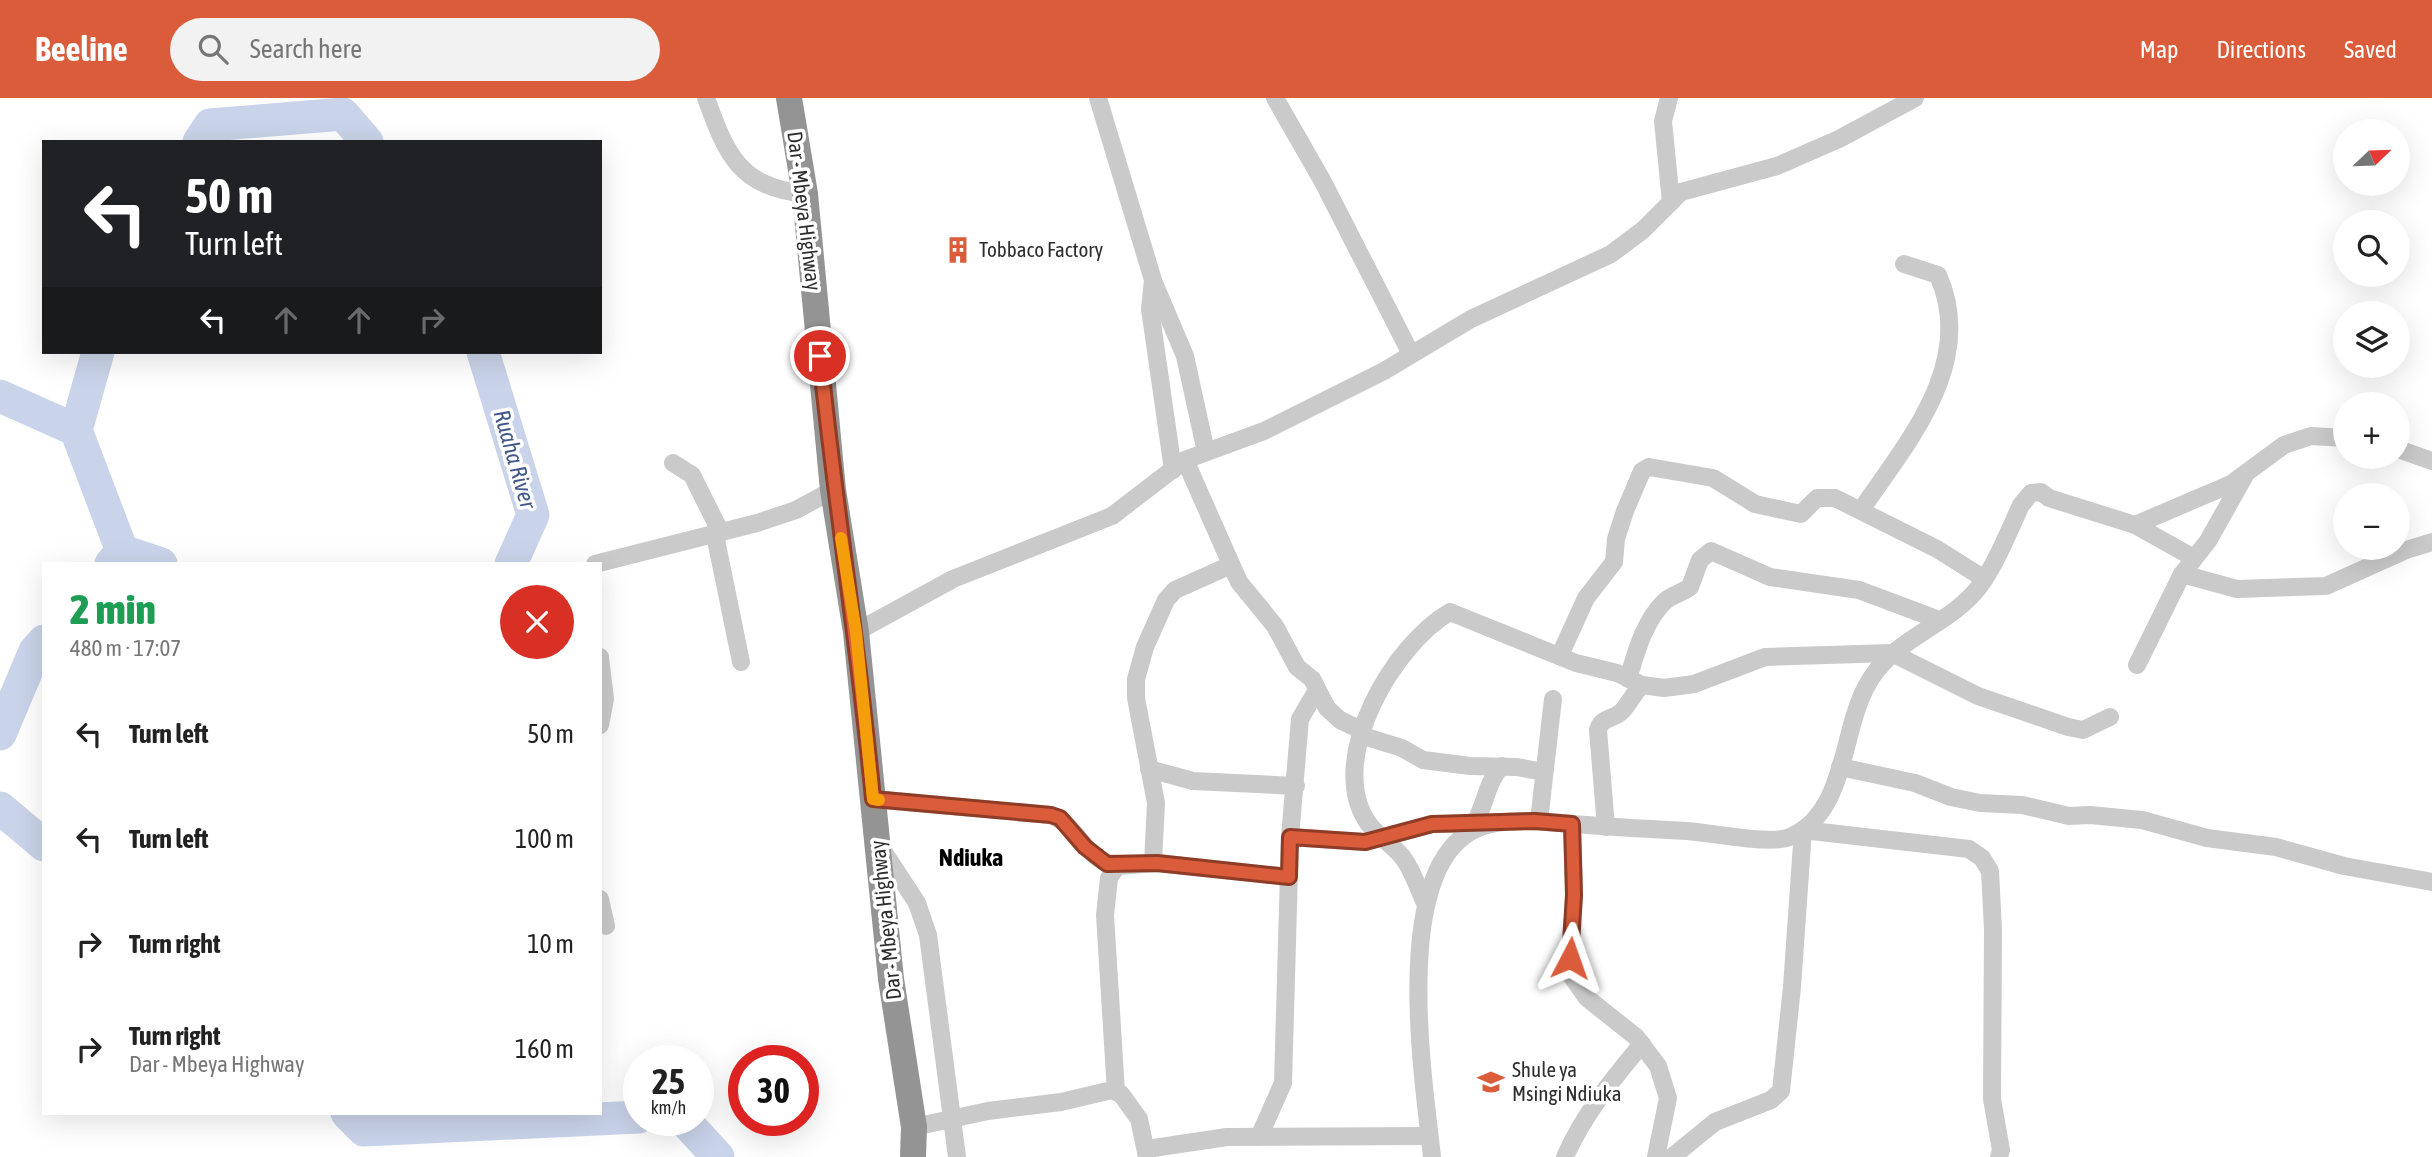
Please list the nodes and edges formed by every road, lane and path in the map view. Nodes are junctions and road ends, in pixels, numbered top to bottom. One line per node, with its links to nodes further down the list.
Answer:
1 (706, 98): 7 (street)
2 (789, 98): 7 (highway, Dar - Mbeya Highway)
3 (1098, 98): 10 (street)
4 (1275, 98): 11 (street)
5 (1669, 98): 8 (street)
6 (1914, 98): 8 (street)
7 (804, 194): 19 (highway, Dar - Mbeya Highway)
8 (1671, 202): 11 (street)
9 (1904, 264): 20 (street)
10 (1153, 280): 13 (street); 17 (street)
11 (1411, 354): 13 (street)
12 (2333, 437): 18 (street)
13 (1206, 453): 17 (street)
14 (2410, 453): 15 (street)
15 (2432, 461)
16 (673, 463): 22 (street)
17 (1179, 465): 26 (street); 30 (street)
18 (2244, 476): 21 (street); 24 (street)
19 (833, 490): 22 (street); 30 (highway, Dar - Mbeya Highway)
20 (1861, 510): 28 (street); 32 (street)
21 (2135, 525): 24 (street); 28 (street)
22 (718, 534): 25 (street); 33 (street)
23 (2432, 542): 27 (street)
24 (2194, 558): 27 (street)
25 (602, 562)
26 (1231, 565): 37 (street); 46 (street)
27 (2182, 574): 34 (street)
28 (1983, 578): 29 (street)
29 (1939, 620): 31 (street); 36 (street)
30 (856, 632): 49 (highway, Dar - Mbeya Highway)
31 (1892, 653): 36 (street); 41 (street); 45 (street)
32 (1560, 655): 36 (street); 43 (street)
33 (741, 662)
34 (2137, 665)
35 (602, 674): 40 (street)
36 (1635, 682): 53 (street)
37 (1317, 690): 39 (street); 42 (street)
38 (1553, 699): 47 (street)
39 (1333, 714): 42 (street); 43 (street)
40 (602, 715)
41 (2110, 717)
42 (1300, 719): 48 (street)
43 (1360, 732): 44 (street); 56 (street)
44 (1502, 766): 47 (street); 51 (street)
45 (1840, 767): 54 (street); 61 (street)
46 (1149, 769): 48 (street); 58 (street)
47 (1544, 772): 50 (street)
48 (1296, 786): 55 (street)
49 (873, 799): 57 (highway, Dar - Mbeya Highway); 59 (street)
50 (1539, 821): 51 (street); 52 (street)
51 (1481, 824): 56 (street); 62 (street)
52 (1572, 824): 53 (street); 65 (street)
53 (1606, 827): 54 (street)
54 (1803, 830): 71 (street); 79 (street)
55 (1290, 837): 56 (street); 60 (street)
56 (1382, 838): 62 (street)
57 (877, 842): 67 (street); 68 (highway, Dar - Mbeya Highway)
58 (1153, 863): 59 (street); 60 (street)
59 (1117, 866): 66 (street)
60 (1289, 877): 70 (street)
61 (2432, 882)
62 (1425, 903): 69 (street)
63 (602, 908): 64 (street)
64 (606, 926)
65 (1642, 1044): 76 (street); 77 (street)
66 (1116, 1092): 67 (street); 72 (street)
67 (950, 1122): 68 (street); 74 (street)
68 (914, 1127): 73 (highway, Dar - Mbeya Highway)
69 (1429, 1136): 70 (street); 75 (street)
70 (1259, 1137): 72 (street)
71 (1693, 1150): 78 (street)
72 (1147, 1153)
73 (913, 1157)
74 (957, 1157)
75 (1432, 1157)
76 (1565, 1157)
77 (1656, 1157)
78 (1672, 1157)
79 (1999, 1157)

